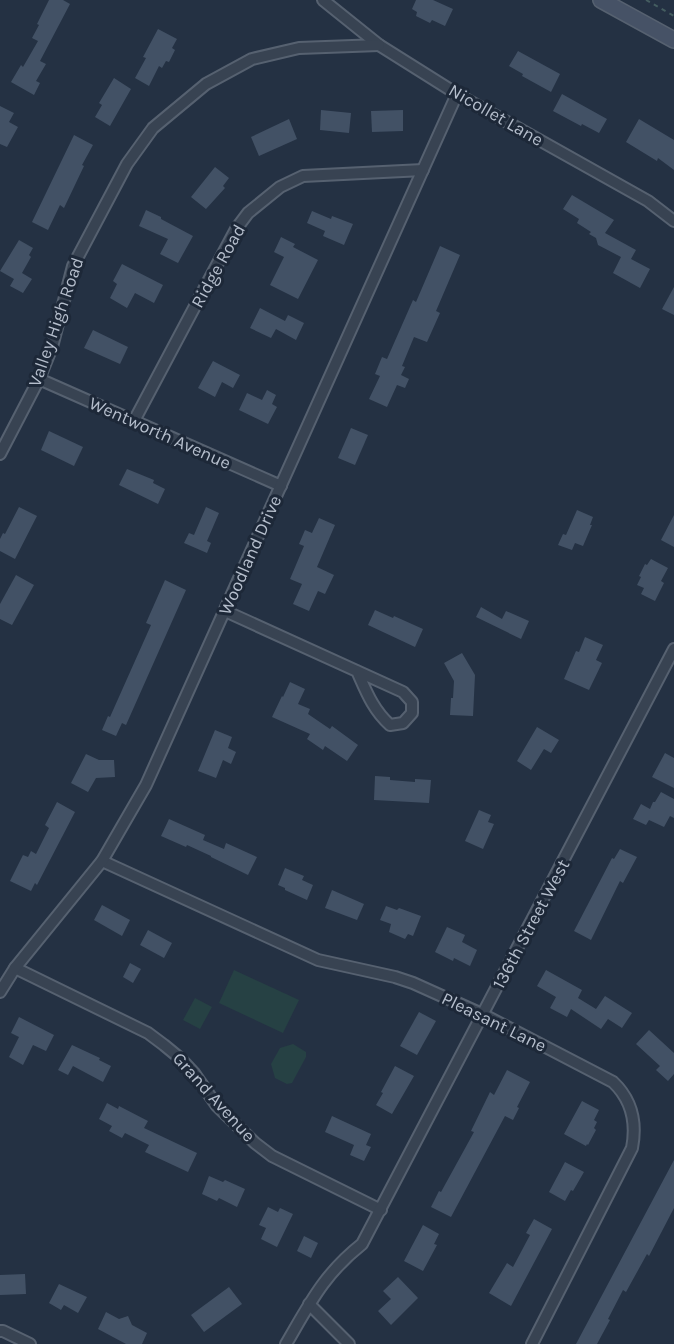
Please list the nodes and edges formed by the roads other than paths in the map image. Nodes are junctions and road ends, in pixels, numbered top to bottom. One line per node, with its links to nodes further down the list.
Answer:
1 (323, 0): 4 (street, Nicollet Lane)
2 (601, 0): 3 (main road)
3 (674, 39)
4 (379, 45): 5 (street, Nicollet Lane); 8 (street, Valley High Road)
5 (457, 94): 6 (street, Woodland Drive); 7 (street, Nicollet Lane)
6 (423, 170): 9 (street, Ridge Road); 11 (street, Woodland Drive)
7 (674, 221)
8 (39, 379): 9 (street, Wentworth Avenue); 10 (street, Valley High Road)
9 (134, 422): 11 (street, Wentworth Avenue)
10 (0, 454)
11 (281, 486): 12 (street, Woodland Drive)
12 (225, 611): 14 (street); 15 (street, Woodland Drive)
13 (674, 649): 18 (street, 136th Street West)
14 (357, 671): 14 (street)
15 (102, 861): 16 (street, Woodland Drive); 18 (street, Pleasant Lane)
16 (15, 968): 17 (street, Woodland Drive); 19 (street, Grand Avenue)
17 (0, 992)
18 (484, 1015): 19 (street, 136th Street West); 25 (street, Pleasant Lane)
19 (381, 1210): 20 (street, 136th Street West)
20 (309, 1304): 23 (street, 136th Street West); 24 (street)
21 (0, 1331): 22 (street)
22 (30, 1344)
23 (286, 1344)
24 (349, 1344)
25 (532, 1344)

